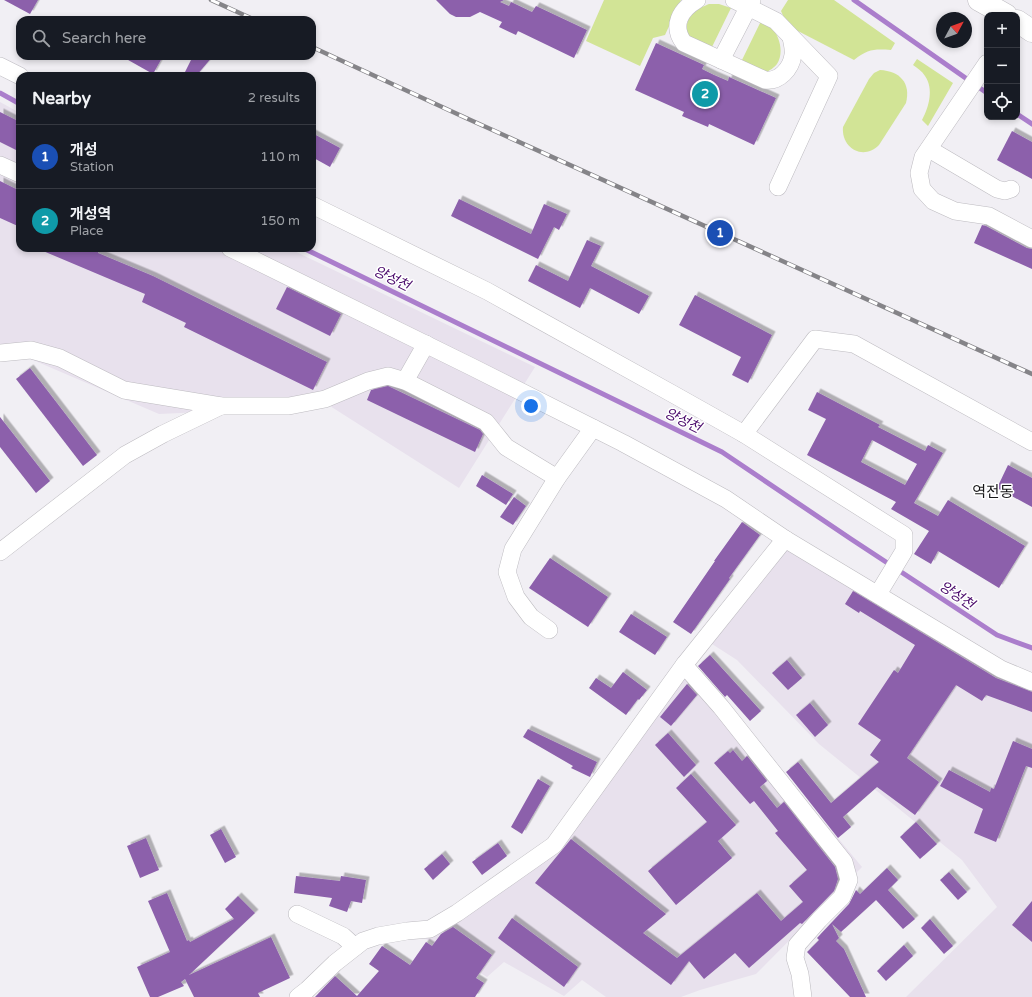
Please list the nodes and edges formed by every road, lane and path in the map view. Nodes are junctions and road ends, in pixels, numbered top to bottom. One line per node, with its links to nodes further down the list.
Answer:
1 (697, 0): 8 (street)
2 (979, 0): 4 (main road)
3 (744, 2): 7 (street); 8 (street)
4 (1001, 12)
5 (1020, 23): 6 (main road)
6 (1032, 31)
7 (791, 37): 8 (street); 15 (street)
8 (721, 60)
9 (0, 66): 11 (street)
10 (984, 66): 12 (street)
11 (16, 74)
12 (929, 149): 16 (street); 18 (street)
13 (0, 165): 14 (street)
14 (16, 172)
15 (778, 186)
16 (1011, 189)
17 (316, 207): 25 (street)
18 (1032, 239)
19 (238, 252): 20 (street)
20 (426, 344): 22 (street); 24 (street)
21 (0, 352): 23 (street)
22 (405, 381): 23 (street); 27 (street)
23 (221, 406): 29 (street)
24 (593, 428): 27 (street); 28 (street)
25 (744, 434): 26 (street); 30 (street)
26 (1032, 442)
27 (557, 478): 31 (street)
28 (785, 539): 30 (street); 32 (street)
29 (0, 552)
30 (882, 588): 33 (street)
31 (549, 630)
32 (684, 665): 35 (street); 37 (street)
33 (1032, 682)
34 (297, 914): 35 (street)
35 (355, 947): 36 (street)
36 (298, 997)
37 (803, 997)

